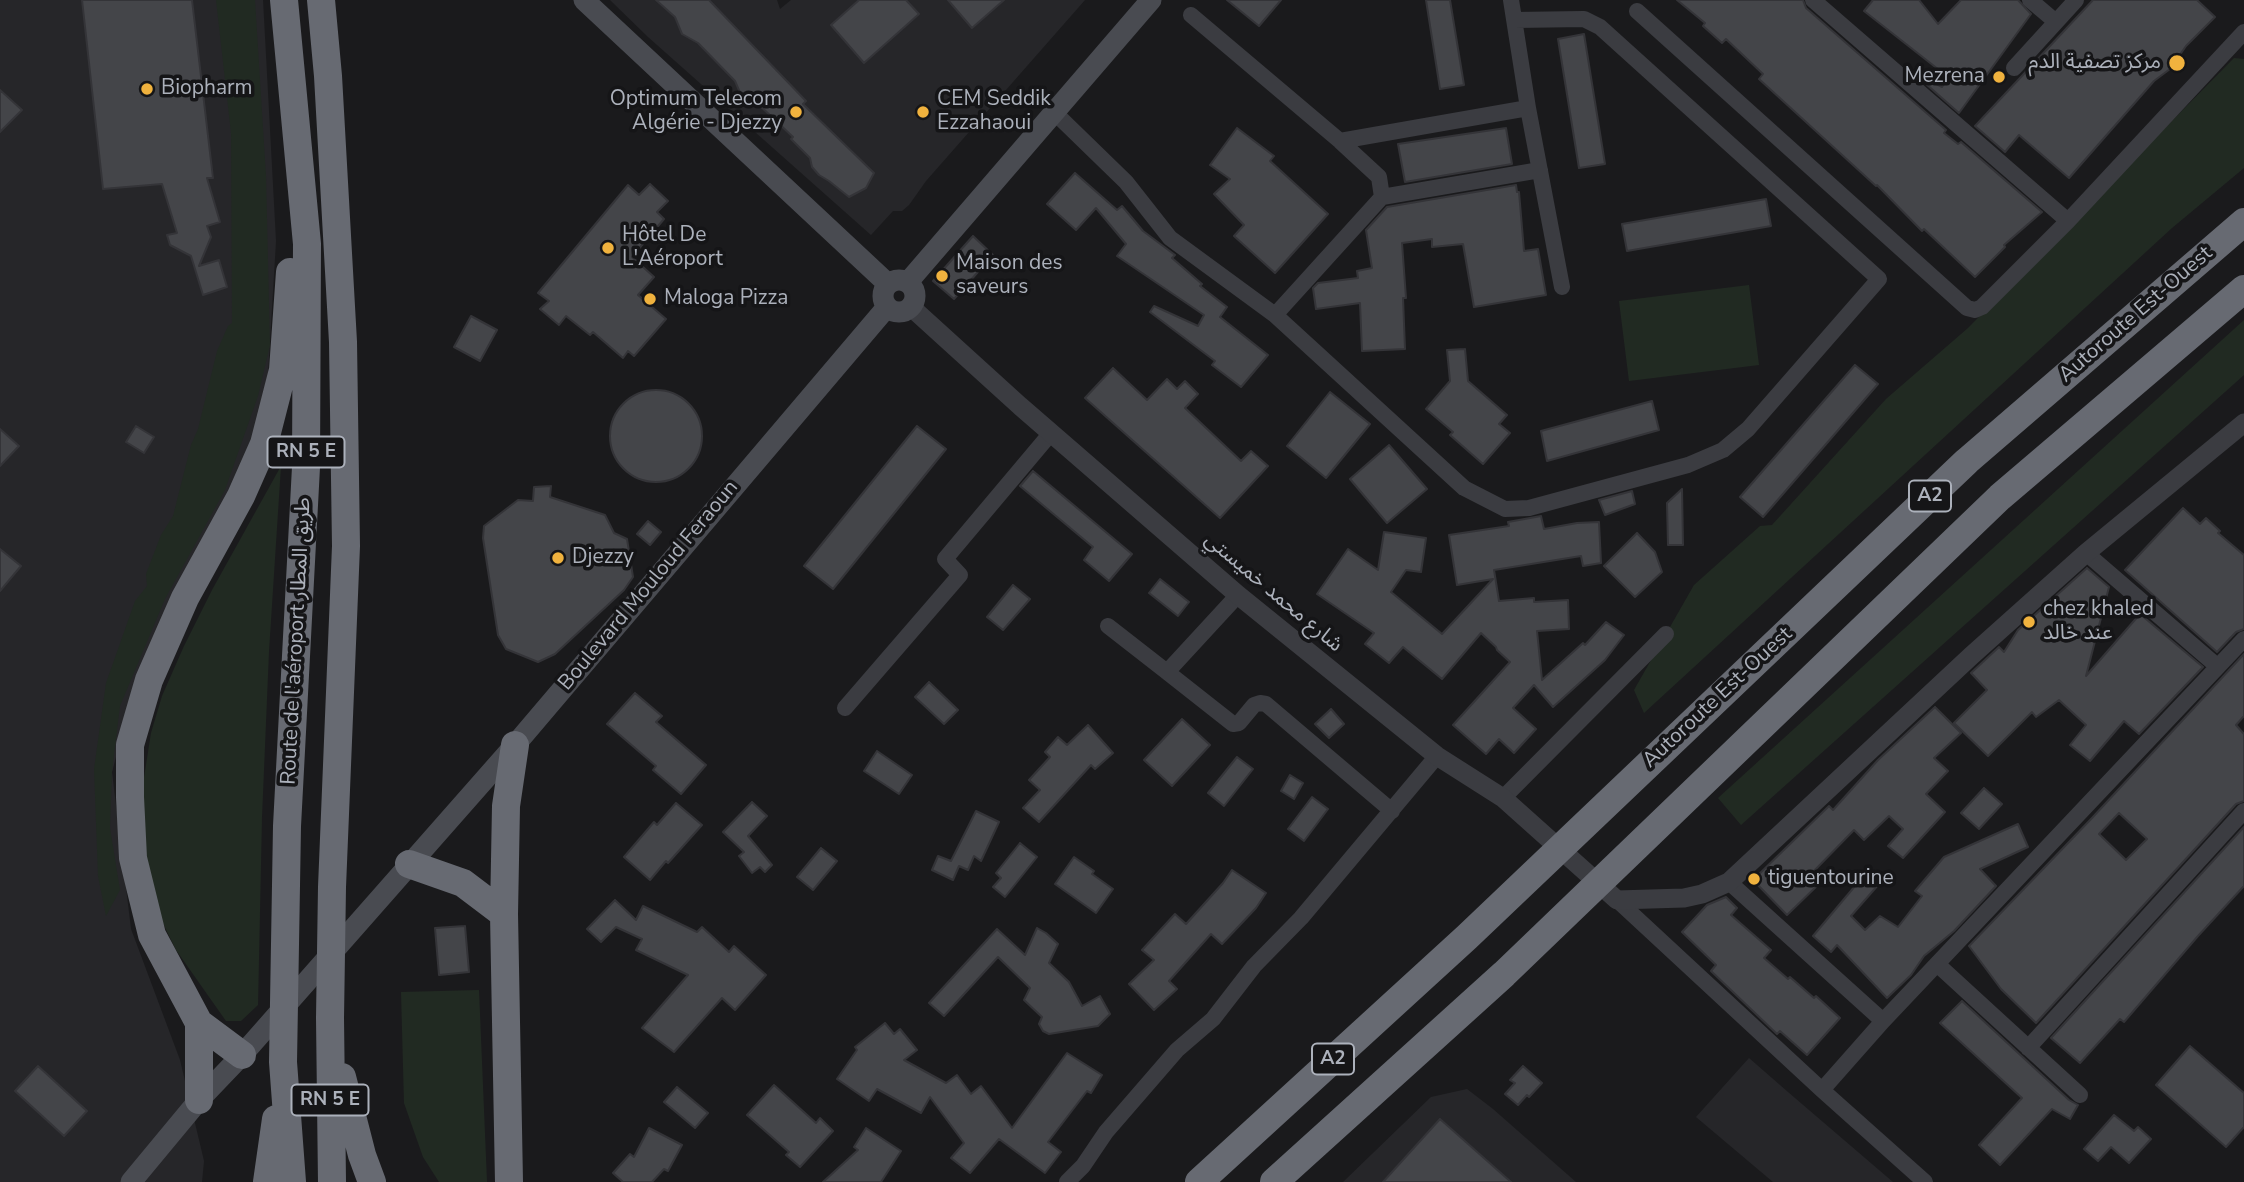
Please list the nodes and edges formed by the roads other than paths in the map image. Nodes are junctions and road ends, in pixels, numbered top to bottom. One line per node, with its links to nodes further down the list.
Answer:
1 (284, 0): 50 (highway); 53 (highway, Route de l'aéroport طريق المطار / RN 5 E)
2 (321, 0): 48 (highway, Route de l'aéroport طريق المطار / RN 5 E)
3 (584, 0): 22 (main road)
4 (1150, 0): 16 (main road)
5 (1511, 0): 11 (street)
6 (1813, 0): 20 (street)
7 (2031, 0): 12 (street)
8 (2076, 0): 12 (street)
9 (1637, 11): 20 (street)
10 (1191, 15): 17 (street)
11 (1514, 20): 15 (street); 27 (street)
12 (2056, 22): 14 (street)
13 (2244, 32): 20 (street)
14 (2014, 68)
15 (1528, 108): 17 (street); 18 (street)
16 (1055, 112): 22 (main road); 27 (street)
17 (1340, 141): 19 (street)
18 (1540, 170): 19 (street); 23 (street)
19 (1382, 197): 27 (street)
20 (2068, 221)
21 (2244, 222): 64 (highway, Autoroute Est-Ouest / A2)
22 (898, 283): 25 (main road); 26 (main road)
23 (1562, 287)
24 (2244, 289): 65 (highway, A2)
25 (887, 307): 26 (main road); 38 (main road, Boulevard Mouloud Feraoun)
26 (911, 307): 29 (street, شارع محمد خميستي)
27 (1275, 315)
28 (2244, 423): 30 (street)
29 (1051, 433): 31 (street, شارع محمد خميستي); 37 (street)
30 (2086, 554): 35 (street); 44 (street)
31 (1238, 596): 36 (street); 39 (street, شارع محمد خميستي)
32 (1108, 626): 36 (street)
33 (1666, 634): 40 (street)
34 (2244, 639): 35 (street)
35 (2217, 666): 47 (street)
36 (1167, 672): 41 (street)
37 (845, 708)
38 (515, 746): 43 (main road, Boulevard Mouloud Feraoun); 46 (highway)
39 (1437, 756): 40 (street, شارع محمد خميستي); 41 (street)
40 (1503, 798): 45 (street, شارع محمد خميستي)
41 (1392, 811): 63 (street)
42 (2244, 811): 51 (street)
43 (409, 864): 46 (highway); 52 (main road, Boulevard Mouloud Feraoun)
44 (1729, 882): 45 (street); 49 (street)
45 (1617, 900): 54 (street)
46 (505, 914): 62 (highway)
47 (1937, 964): 49 (street); 51 (street)
48 (330, 1018): 60 (highway, RN 5 E); 61 (highway)
49 (1883, 1021): 54 (street)
50 (200, 1023): 52 (highway); 56 (highway)
51 (2028, 1048): 55 (street)
52 (242, 1055): 56 (main road, Boulevard Mouloud Feraoun)
53 (283, 1072): 58 (highway); 59 (highway, RN 5 E)
54 (1822, 1090): 66 (street)
55 (2080, 1095)
56 (199, 1100): 57 (main road, Boulevard Mouloud Feraoun)
57 (131, 1182)
58 (267, 1182)
59 (292, 1182)
60 (332, 1182)
61 (372, 1182)
62 (509, 1182)
63 (1067, 1182)
64 (1199, 1182)
65 (1274, 1182)
66 (1925, 1182)

